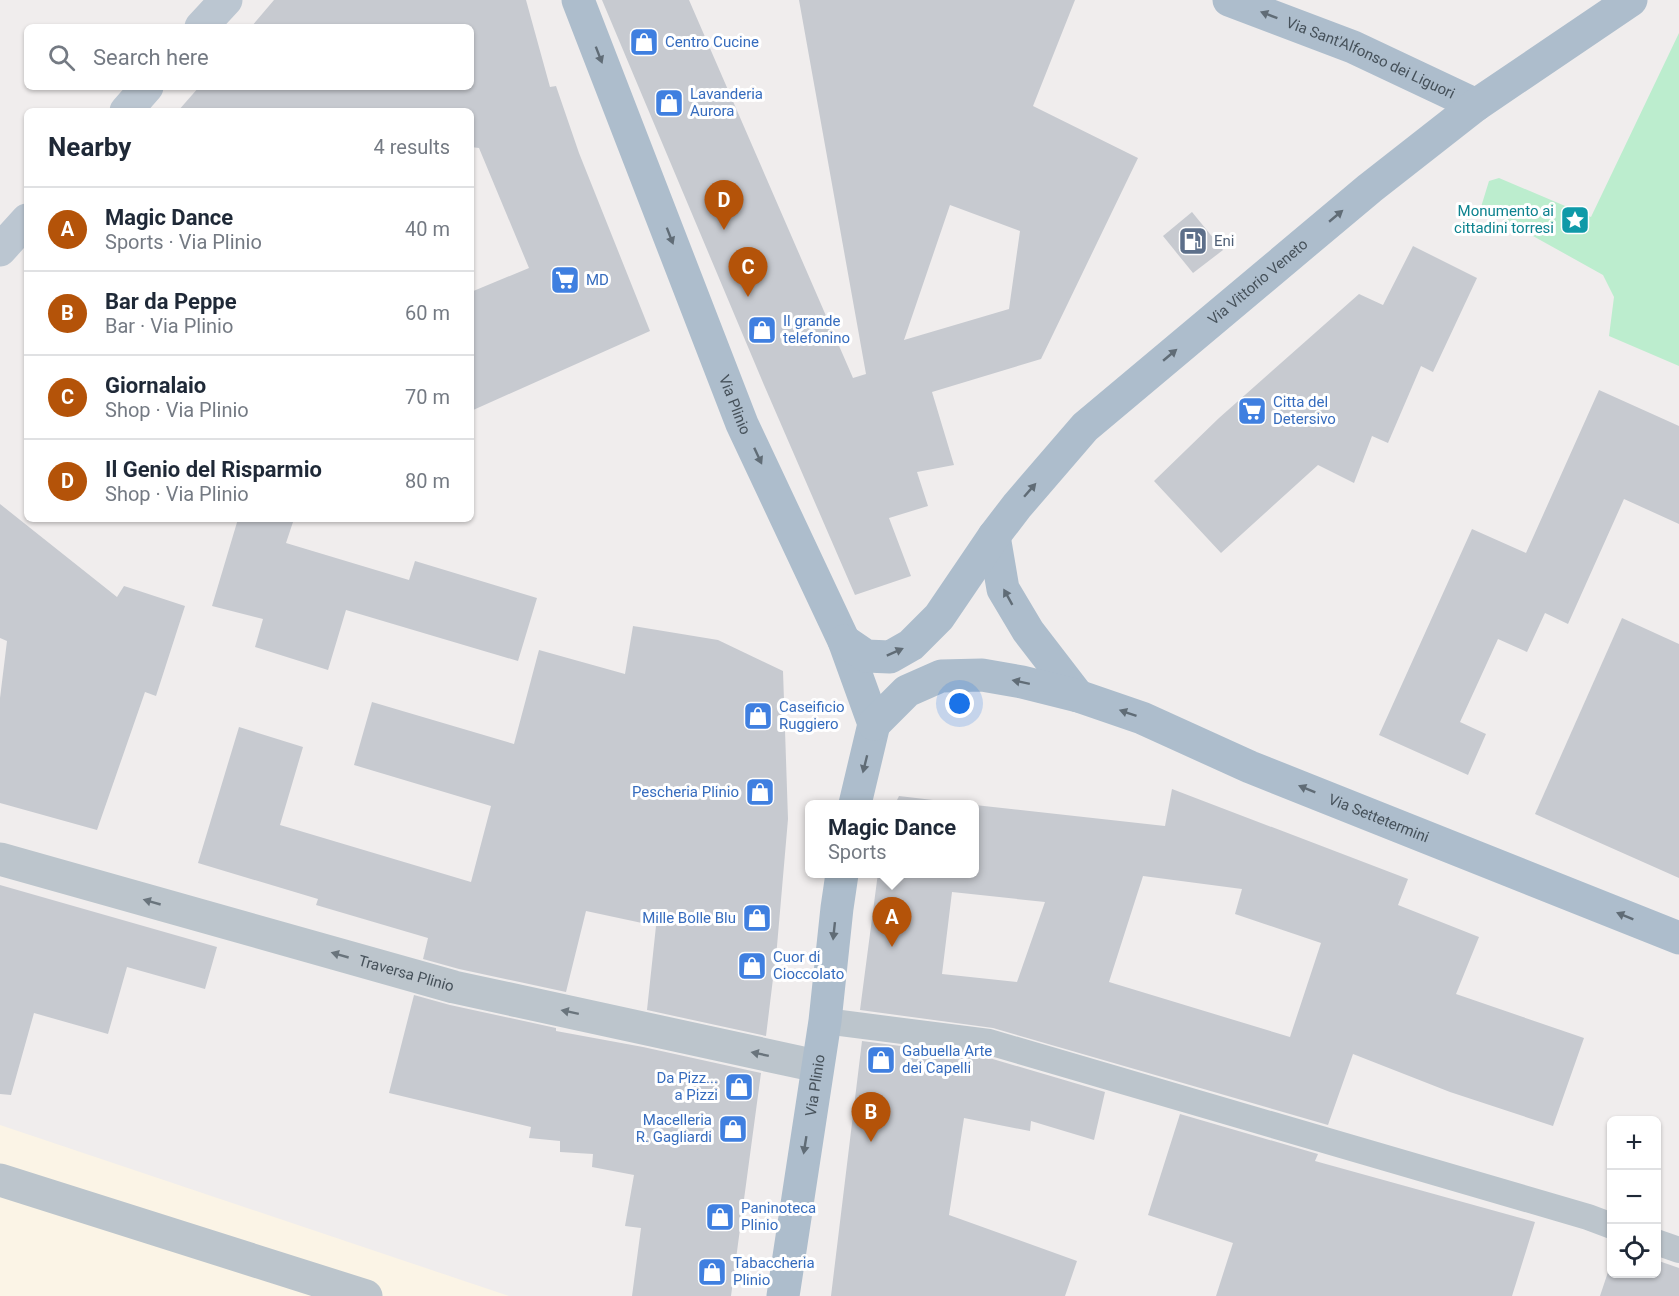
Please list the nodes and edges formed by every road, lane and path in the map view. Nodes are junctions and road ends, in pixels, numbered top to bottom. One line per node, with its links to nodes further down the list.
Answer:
1 (226, 0): 5 (main road)
2 (578, 0): 12 (main road, Via Plinio, one-way to 12)
3 (1229, 0): 7 (main road, Via Sant'Alfonso dei Liguori, one-way to 3)
4 (1631, 0): 7 (main road, Via Vittorio Veneto)
5 (204, 24)
6 (144, 90): 8 (main road)
7 (1476, 105): 11 (main road, Via Vittorio Veneto, one-way to 7)
8 (129, 108)
9 (24, 223): 10 (main road)
10 (0, 250)
11 (994, 536): 12 (main road, Via Vittorio Veneto, one-way to 11); 13 (main road, one-way to 11)
12 (844, 641): 14 (main road, Via Plinio)
13 (1078, 696): 14 (main road, Via Settetermini, one-way to 14); 18 (main road, Via Settetermini, one-way to 13)
14 (874, 724): 15 (main road, one-way to 15)
15 (856, 800)
16 (0, 860): 20 (street, Traversa Plinio, one-way to 16)
17 (841, 878): 19 (main road, Via Plinio, one-way to 19)
18 (1679, 938)
19 (825, 1021): 20 (main road, Via Plinio); 22 (lane)
20 (818, 1066): 26 (main road, Via Plinio, one-way to 26)
21 (0, 1180): 25 (street)
22 (1607, 1225)
23 (1661, 1244): 24 (lane)
24 (1679, 1250)
25 (366, 1296)
26 (783, 1296)

